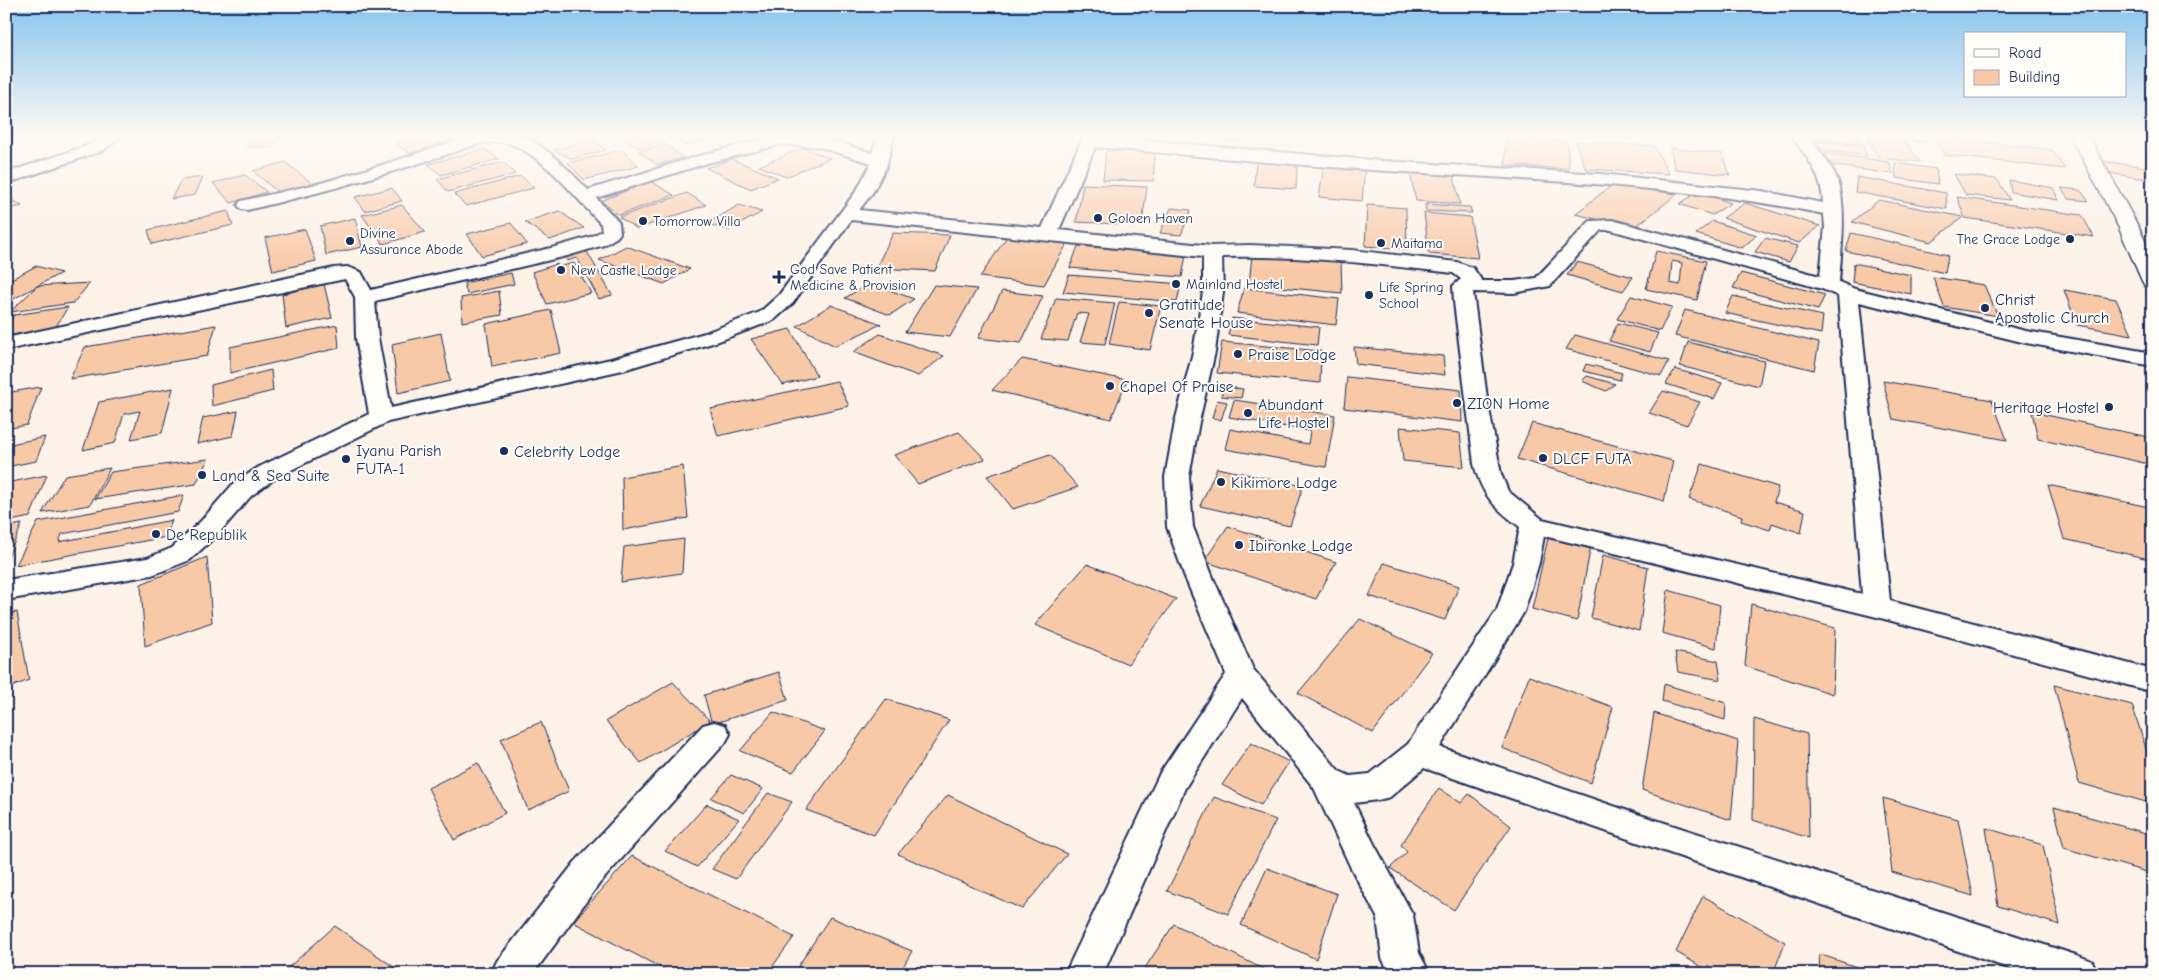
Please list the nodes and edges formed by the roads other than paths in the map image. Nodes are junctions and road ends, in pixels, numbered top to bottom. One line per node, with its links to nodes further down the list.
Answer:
1 (346, 181): 10 (street)
2 (570, 181): 9 (street)
3 (635, 181): 9 (street)
4 (872, 181): 12 (street)
5 (1071, 181): 13 (street)
6 (1617, 181): 11 (street)
7 (1828, 181): 11 (street)
8 (2104, 181): 15 (street)
9 (586, 196): 18 (street)
10 (247, 205)
11 (1833, 210): 17 (street)
12 (846, 214): 13 (street); 21 (street)
13 (1048, 234): 14 (street)
14 (1212, 252): 16 (street); 25 (street)
15 (2153, 280)
16 (1463, 286): 17 (street); 22 (street)
17 (1839, 289): 20 (street); 24 (street)
18 (365, 297): 19 (street); 21 (street)
19 (6, 344)
20 (2153, 360)
21 (381, 417): 23 (street)
22 (1533, 524): 24 (street); 28 (street)
23 (6, 590)
24 (1877, 607): 26 (street)
25 (1241, 675): 29 (street); 31 (street)
26 (2153, 681)
27 (714, 734): 30 (street)
28 (1419, 753): 29 (street); 33 (street)
29 (1327, 780): 32 (street)
30 (519, 971)
31 (1084, 974)
32 (1411, 974)
33 (2079, 974)

